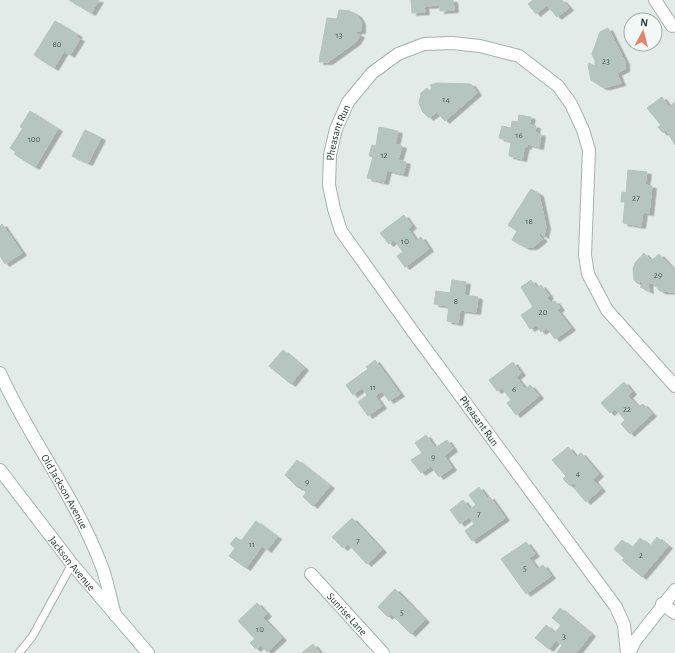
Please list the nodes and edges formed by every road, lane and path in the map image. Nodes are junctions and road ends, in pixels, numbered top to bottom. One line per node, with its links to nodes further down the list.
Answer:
1 (655, 0): 2 (street)
2 (672, 26)
3 (0, 373): 11 (street, Old Jackson Avenue)
4 (675, 386): 15 (street, Pheasant Run)
5 (0, 470): 6 (street, Jackson Avenue)
6 (72, 564): 11 (street, Jackson Avenue); 12 (lane)
7 (311, 574): 14 (street, Sunrise Lane)
8 (675, 590): 9 (street)
9 (662, 604): 10 (street); 15 (street)
10 (675, 613)
11 (115, 616): 13 (street, Jackson Avenue)
12 (19, 653)
13 (148, 653)
14 (384, 653)
15 (628, 653)

